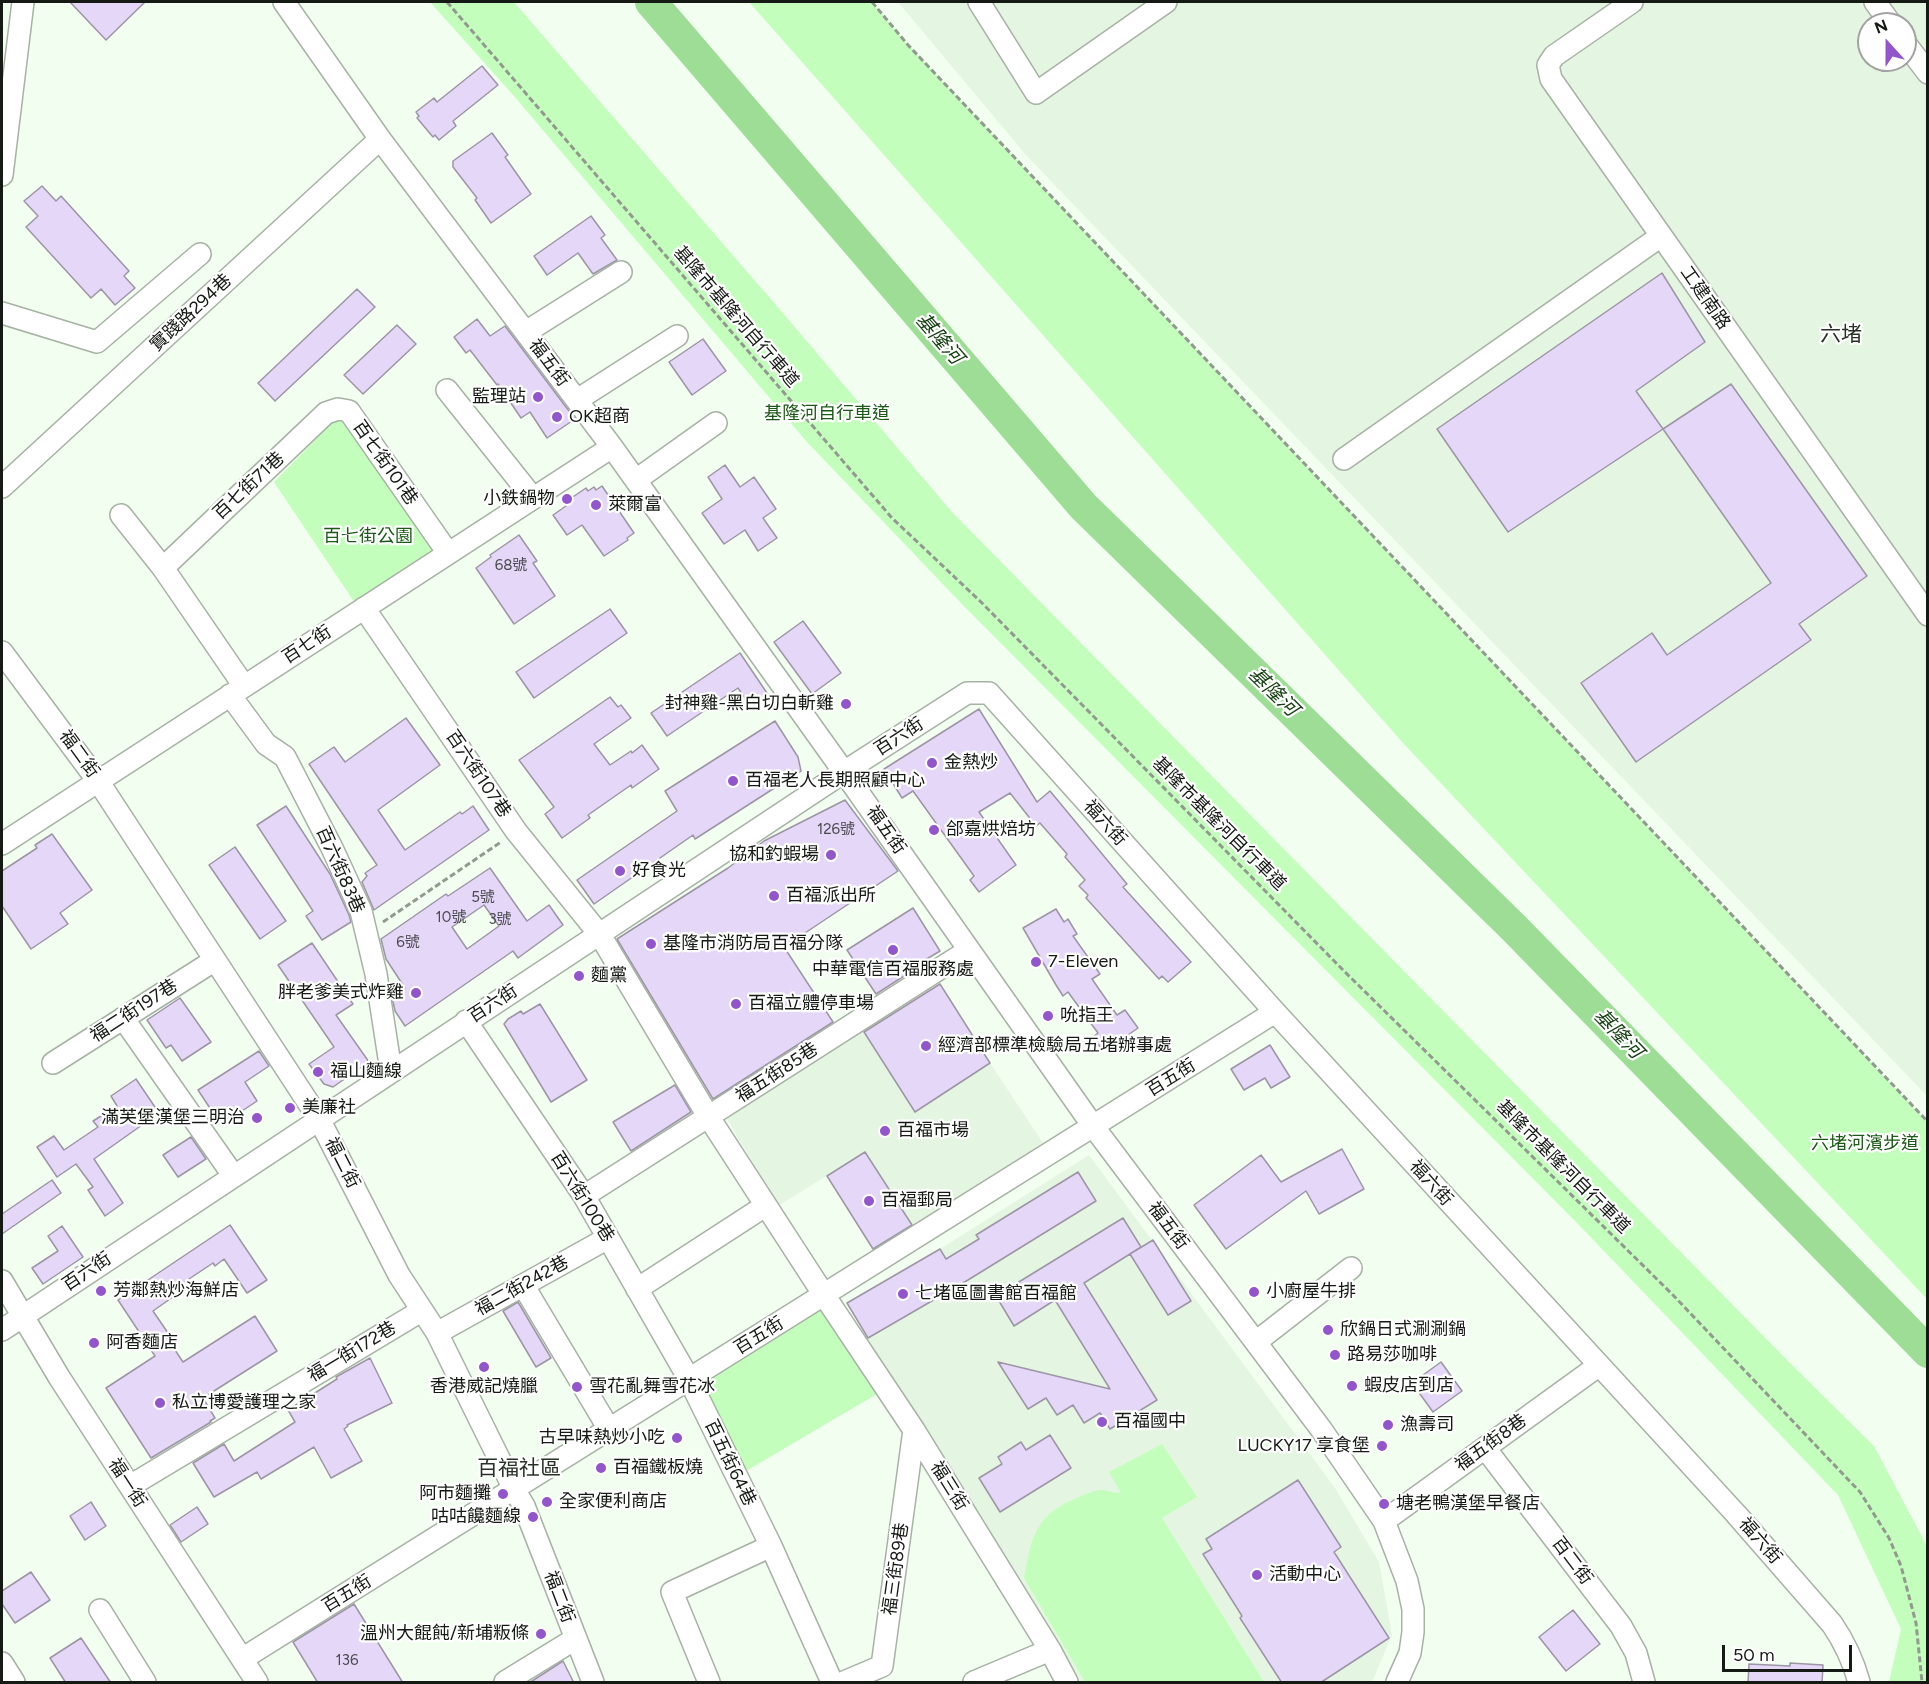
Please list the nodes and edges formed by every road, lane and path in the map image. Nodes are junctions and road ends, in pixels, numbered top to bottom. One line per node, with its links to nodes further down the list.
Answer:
1 (23, 2): 11 (street)
2 (284, 2): 10 (street, 福五街)
3 (447, 2): 93 (path, 基隆市基隆河自行車道)
4 (872, 2): 50 (path)
5 (979, 2): 6 (street)
6 (1166, 2)
7 (1632, 2): 12 (street, 工建南路)
8 (1917, 59): 9 (street)
9 (1928, 73)
10 (380, 139): 16 (street, 福五街); 25 (street, 實踐路294巷)
11 (2, 175)
12 (1661, 236): 23 (street); 31 (street, 工建南路)
13 (200, 254): 15 (street)
14 (621, 272): 16 (street)
15 (2, 313)
16 (526, 332): 19 (street, 福五街)
17 (677, 336): 19 (street)
18 (447, 390): 26 (street)
19 (578, 400): 22 (street, 福五街)
20 (338, 409): 28 (street, 百七街101巷); 29 (street, 百七街71巷)
21 (716, 423): 24 (street)
22 (612, 447): 24 (street, 福五街); 26 (street, 百七街)
23 (1344, 459)
24 (636, 480): 35 (street, 福五街)
25 (2, 487)
26 (533, 498): 28 (street, 百七街)
27 (121, 516): 29 (street)
28 (448, 553): 30 (street, 百七街)
29 (163, 568): 33 (street)
30 (364, 608): 33 (street, 百七街); 37 (street, 百六街107巷)
31 (1928, 615)
32 (2, 652): 36 (street, 福二街)
33 (237, 691): 36 (street, 百七街); 39 (street, 百六街83巷)
34 (989, 693): 35 (street, 百六街); 43 (street, 福六街)
35 (844, 772): 40 (street, 百六街); 41 (street, 福五街)
36 (98, 781): 38 (street, 百七街); 42 (street, 福二街)
37 (516, 831): 39 (path); 40 (street, 百六街107巷)
38 (2, 844)
39 (366, 934): 47 (street, 百六街83巷)
40 (600, 935): 45 (street, 百六街); 48 (street, 百六街107巷)
41 (969, 950): 48 (street, 福五街85巷); 51 (street, 福五街)
42 (215, 960): 44 (street, 福二街197巷); 49 (street, 福二街)
43 (1275, 1012): 51 (street, 百五街); 66 (street, 福六街)
44 (123, 1018): 46 (street, 福二街197巷); 52 (street)
45 (466, 1021): 47 (street, 百六街); 53 (street, 百六街100巷)
46 (53, 1063)
47 (391, 1071): 49 (street, 百六街)
48 (708, 1116): 53 (street, 福五街85巷); 54 (street, 福三街)
49 (319, 1119): 52 (street, 百六街); 61 (street, 福二街)
50 (1928, 1122)
51 (1093, 1126): 60 (street, 百五街); 65 (street, 福五街)
52 (233, 1175): 62 (street, 百六街)
53 (584, 1196): 55 (street, 百六街100巷)
54 (765, 1206): 59 (street); 60 (street, 福三街)
55 (608, 1238): 58 (street, 福二街242巷); 59 (street, 百六街100巷)
56 (1351, 1268): 65 (street)
57 (2, 1281): 62 (street, 福一街)
58 (523, 1285): 64 (street, 福二街242巷); 68 (street)
59 (637, 1289): 67 (street, 百六街100巷)
60 (824, 1295): 67 (street, 百五街); 69 (street, 福三街)
61 (421, 1311): 64 (street, 福二街); 71 (street, 福一街172巷)
62 (22, 1315): 63 (street, 百六街); 71 (street, 福一街)
63 (2, 1330)
64 (437, 1333): 72 (street, 福二街)
65 (1256, 1342): 73 (street, 福五街)
66 (1598, 1366): 70 (street, 福五街8巷); 92 (street, 福六街)
67 (689, 1380): 68 (street, 百五街); 74 (street, 百五街64巷)
68 (609, 1430): 72 (street, 百五街)
69 (914, 1430): 77 (street, 福三街); 87 (street, 福三街89巷)
70 (1485, 1448): 73 (street, 福五街8巷); 91 (street, 百二街)
71 (130, 1486): 78 (street, 福一街)
72 (514, 1489): 76 (street, 福二街); 78 (street, 百五街)
73 (1384, 1521): 90 (street, 福五街)
74 (771, 1546): 85 (street); 86 (street, 百五街64巷)
75 (100, 1610): 81 (street)
76 (575, 1639): 83 (street); 84 (street, 福二街)
77 (1050, 1650): 88 (street); 89 (street, 福三街)
78 (242, 1659): 82 (street, 福一街)
79 (2, 1663): 80 (street)
80 (14, 1683)
81 (145, 1683)
82 (257, 1683)
83 (505, 1683)
84 (592, 1683)
85 (709, 1683)
86 (832, 1683)
87 (844, 1683)
88 (974, 1683)
89 (1067, 1683)
90 (1397, 1683)
91 (1644, 1683)
92 (1859, 1683)
93 (1922, 1683)

